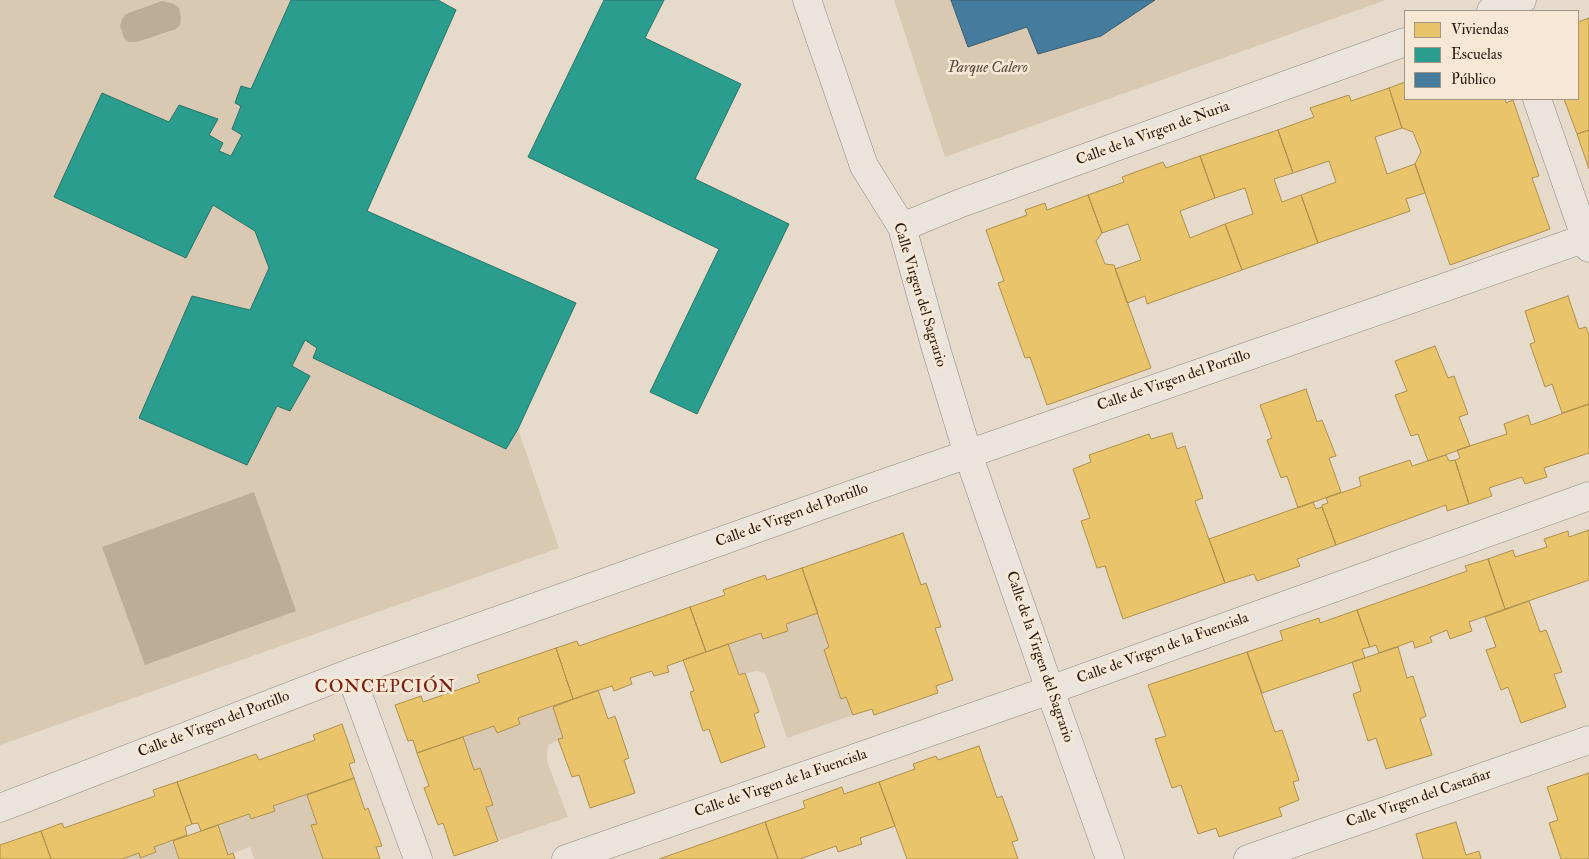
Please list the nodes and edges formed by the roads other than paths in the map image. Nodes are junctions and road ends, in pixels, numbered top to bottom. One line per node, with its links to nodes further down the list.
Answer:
1 (807, 0): 4 (street, Calle Virgen del Sagrario)
2 (1404, 42): 4 (street, Calle de la Virgen de Nuria)
3 (1537, 100): 5 (street)
4 (902, 227): 6 (street, Calle Virgen del Sagrario)
5 (1588, 241): 6 (street, Calle de Virgen del Portillo)
6 (968, 454): 8 (street, Calle de Virgen del Portillo); 9 (street, Calle de la Virgen del Sagrario)
7 (1589, 496): 9 (street, Calle de Virgen de la Fuencisla)
8 (350, 673): 11 (street, Calle de Virgen del Portillo); 12 (street)
9 (1050, 690): 13 (street, Calle de Virgen de la Fuencisla); 14 (street, Calle de la Virgen del Sagrario)
10 (1589, 740): 15 (street, Calle Virgen del Castañar)
11 (0, 808)
12 (418, 859)
13 (566, 859)
14 (1110, 859)
15 (1248, 859)

